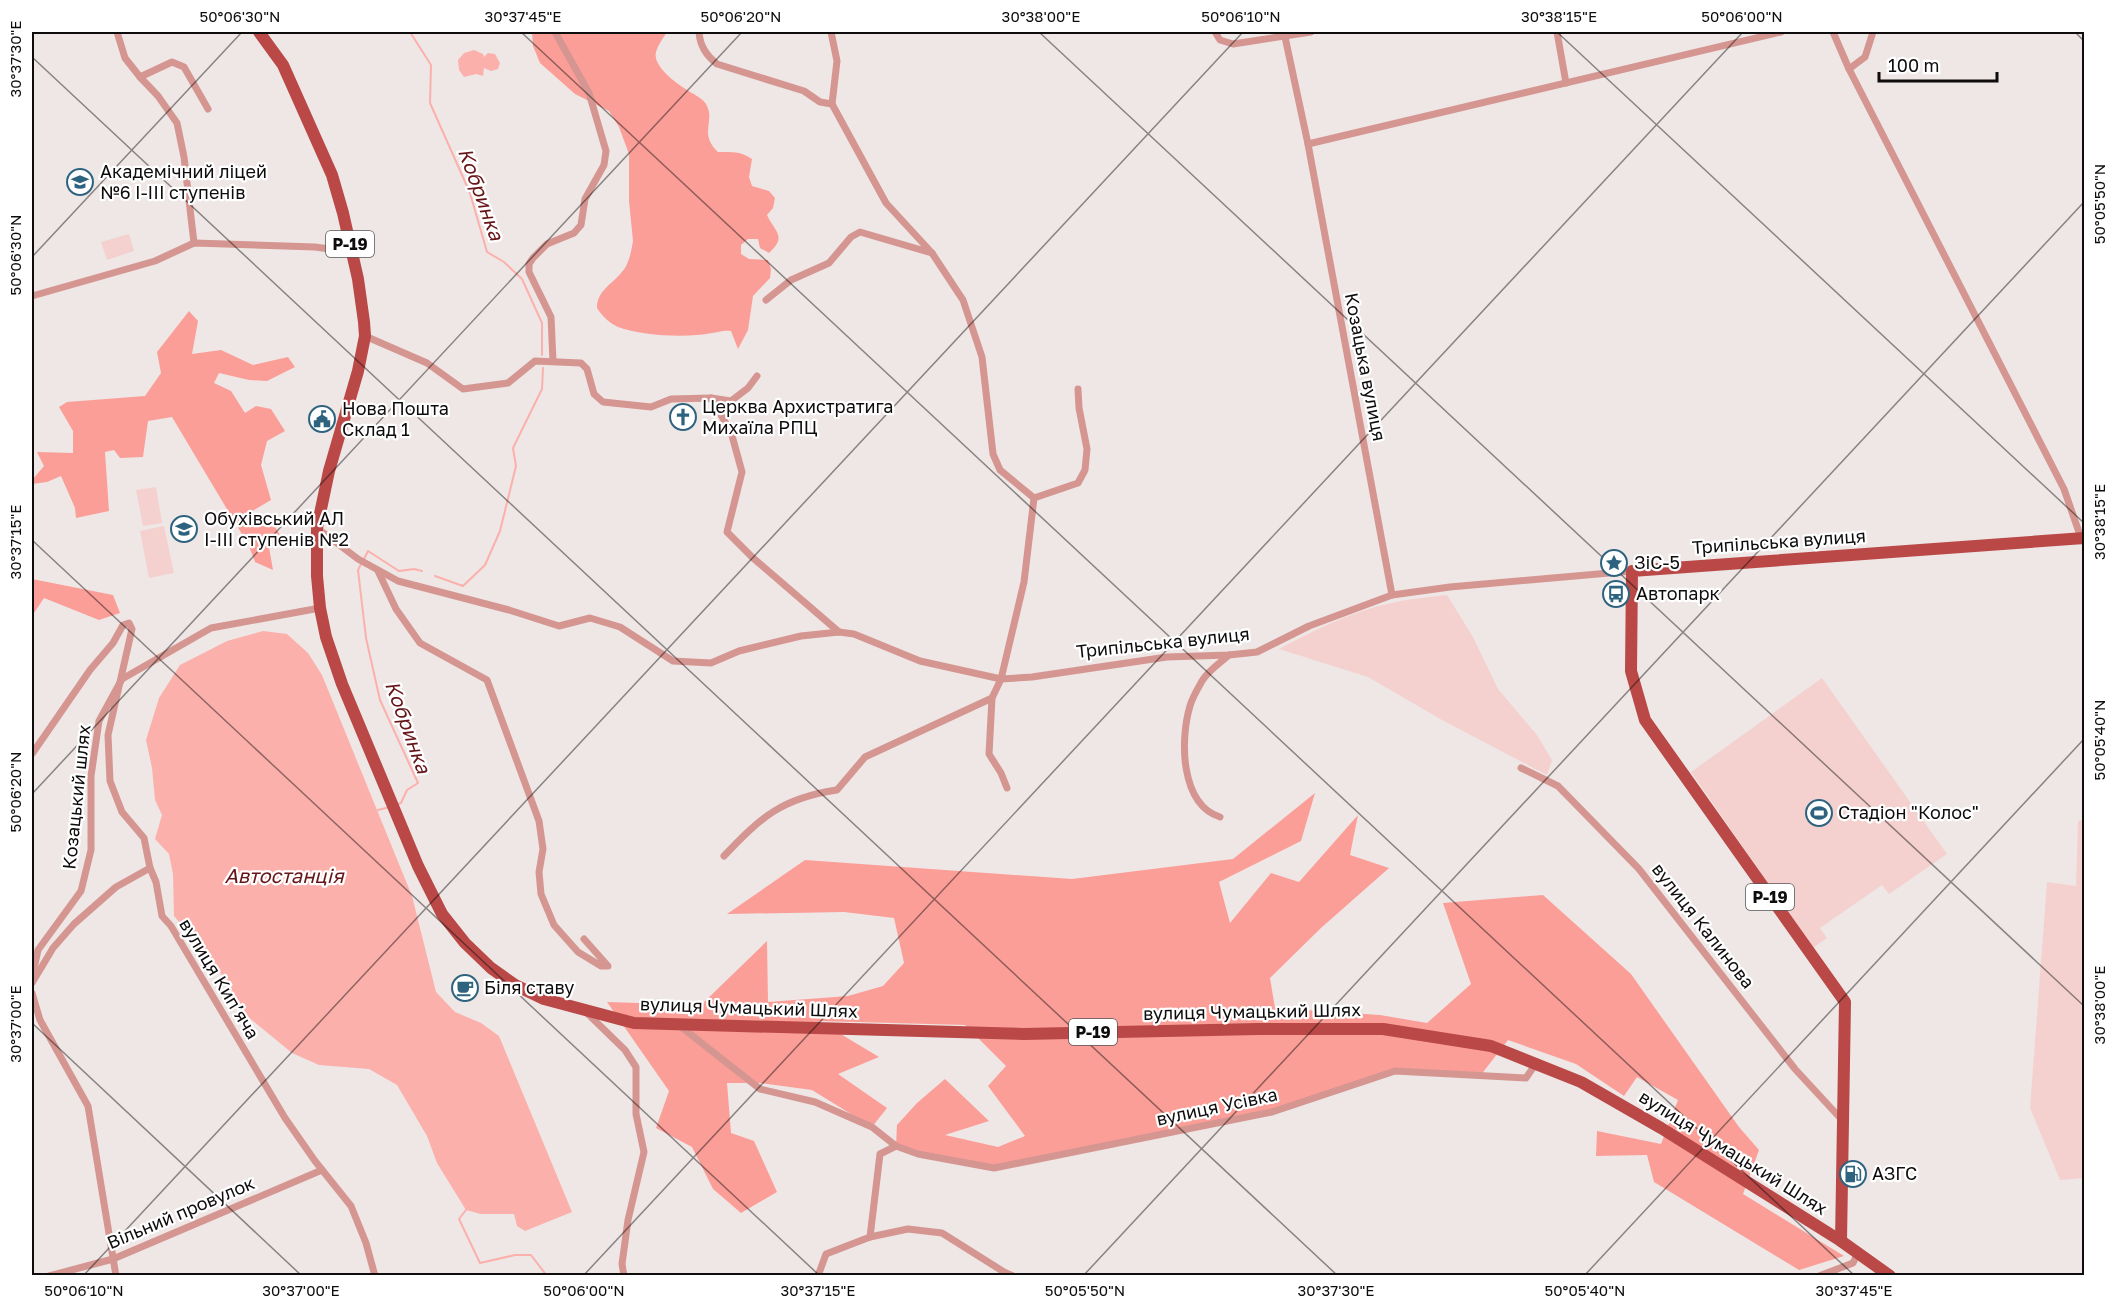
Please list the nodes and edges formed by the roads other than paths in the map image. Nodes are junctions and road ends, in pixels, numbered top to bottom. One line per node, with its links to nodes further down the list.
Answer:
1 (117, 32): 14 (street)
2 (262, 32): 20 (main road, вулиця Чумацький Шлях / Р-19)
3 (555, 32): 25 (street)
4 (699, 32): 16 (street)
5 (831, 32): 16 (street)
6 (1215, 32): 12 (street)
7 (1311, 32): 12 (street)
8 (1557, 32): 15 (street)
9 (1782, 32): 15 (street)
10 (1833, 32): 13 (street, Трипільська вулиця)
11 (1873, 32): 13 (street)
12 (1285, 37): 18 (street, Козацька вулиця)
13 (1849, 69): 31 (street, Трипільська вулиця)
14 (140, 77): 17 (street); 19 (street)
15 (1566, 83): 18 (street)
16 (832, 104): 21 (street)
17 (208, 109)
18 (1308, 144): 34 (street, Козацька вулиця)
19 (194, 243): 20 (street); 22 (street)
20 (352, 252): 24 (main road, вулиця Чумацький Шлях / Р-19)
21 (932, 253): 23 (street); 29 (street)
22 (32, 296)
23 (766, 300)
24 (365, 336): 25 (street); 30 (main road, вулиця Чумацький Шлях / Р-19)
25 (553, 361): 28 (street)
26 (758, 376): 28 (street)
27 (1078, 389): 29 (street)
28 (711, 398): 36 (street)
29 (1035, 498): 38 (street)
30 (317, 528): 32 (street, Трипільська вулиця); 35 (main road, вулиця Чумацький Шлях / Р-19)
31 (2083, 538): 33 (main road, Трипільська вулиця)
32 (378, 571): 36 (street, Трипільська вулиця); 47 (street)
33 (1632, 571): 34 (street, Трипільська вулиця); 54 (main road, Р-19)
34 (1392, 595): 37 (street, Трипільська вулиця)
35 (320, 608): 39 (street); 51 (main road, вулиця Чумацький Шлях / Р-19)
36 (838, 632): 38 (street, Трипільська вулиця)
37 (1229, 655): 38 (street, Трипільська вулиця); 44 (street)
38 (1001, 678): 40 (street)
39 (122, 679): 41 (street); 46 (street, вулиця Кипʼяча); 48 (street, Козацький шлях)
40 (992, 698): 43 (street); 45 (street)
41 (32, 754)
42 (1521, 768): 54 (street, вулиця Калинова)
43 (1007, 788)
44 (1220, 817)
45 (724, 856)
46 (150, 868): 49 (street); 56 (street, вулиця Кипʼяча)
47 (585, 939)
48 (32, 978)
49 (32, 983)
50 (32, 993): 60 (street)
51 (584, 1010): 52 (main road, вулиця Чумацький Шлях / Р-19); 64 (street)
52 (679, 1025): 53 (main road, вулиця Чумацький Шлях / Р-19); 55 (street, вулиця Усівка)
53 (1537, 1062): 55 (street, вулиця Усівка); 58 (main road, вулиця Чумацький Шлях / Р-19)
54 (1844, 1121): 58 (main road, Р-19)
55 (896, 1146): 57 (street)
56 (322, 1170): 60 (street, Вільний провулок); 63 (street, вулиця Кипʼяча)
57 (870, 1237): 65 (street); 66 (street)
58 (1841, 1241): 59 (main road, вулиця Чумацький Шлях)
59 (1858, 1253): 67 (street); 68 (main road, вулиця Чумацький Шлях)
60 (113, 1259): 61 (street, Вільний провулок); 62 (street)
61 (49, 1275)
62 (116, 1275)
63 (375, 1275)
64 (624, 1275)
65 (818, 1275)
66 (1013, 1275)
67 (1819, 1275)
68 (1890, 1275)

